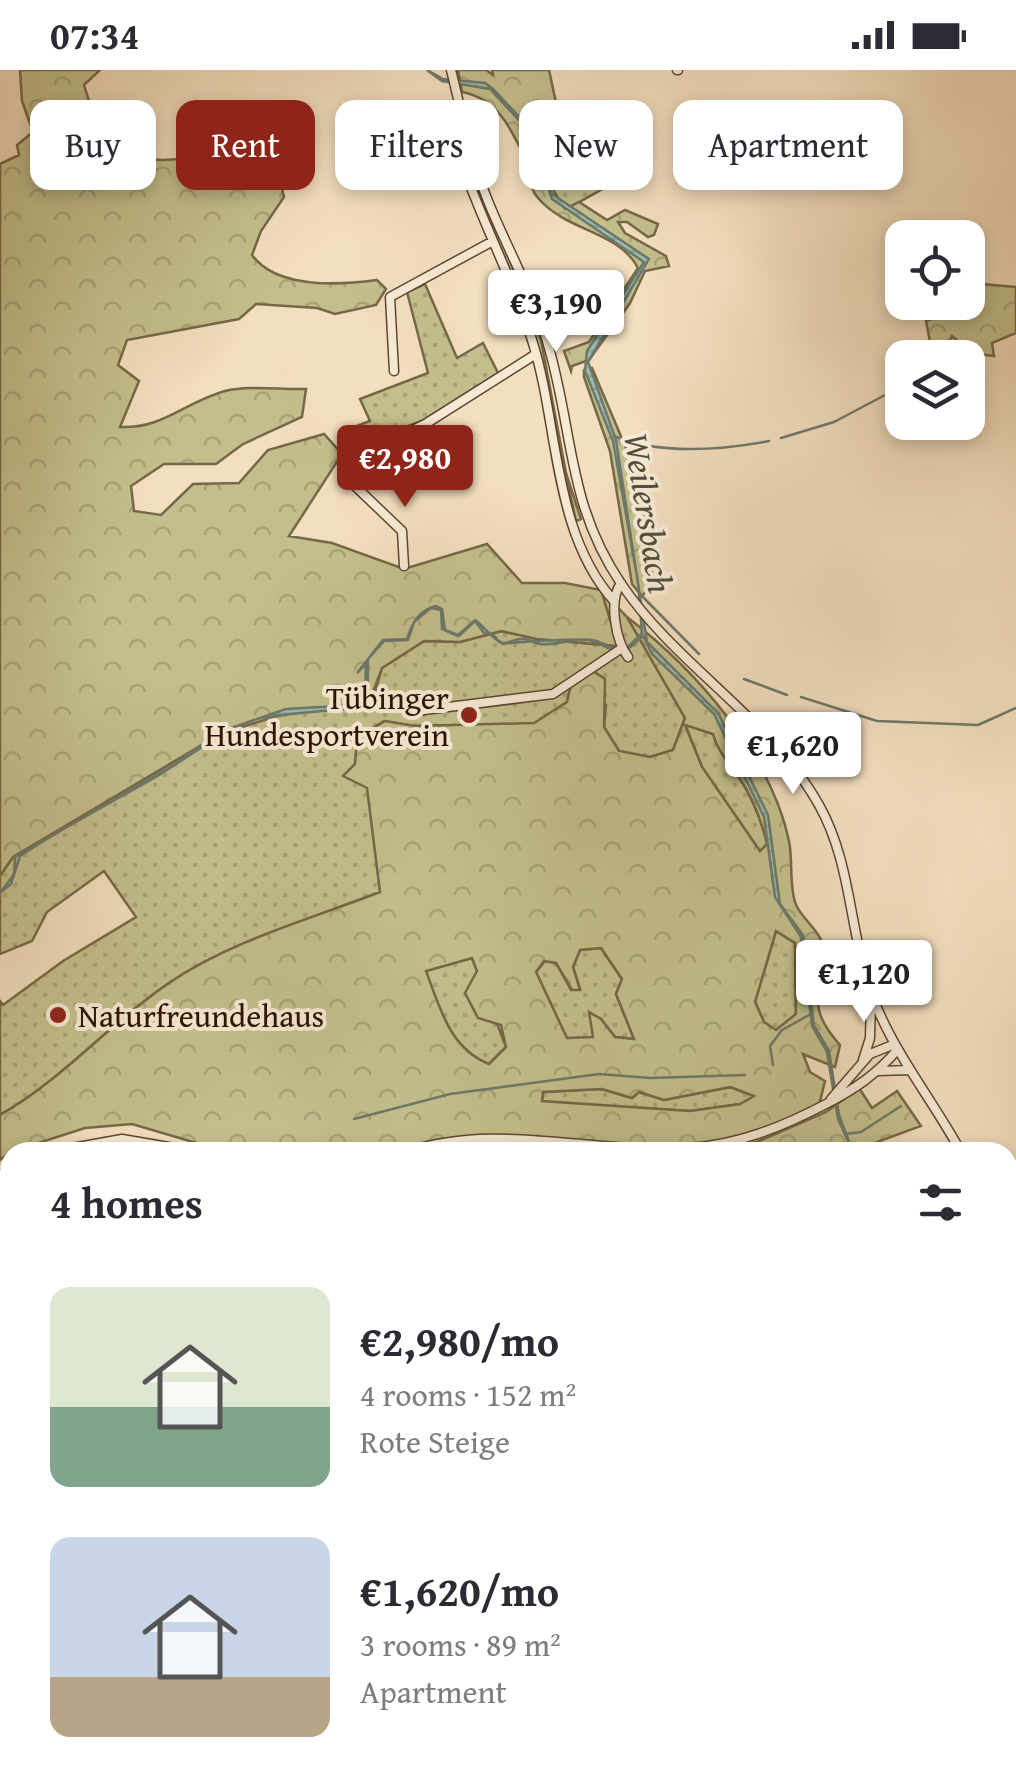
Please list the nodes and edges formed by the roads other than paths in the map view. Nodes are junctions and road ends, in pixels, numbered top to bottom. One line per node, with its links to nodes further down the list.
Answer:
1 (451, 71): 2 (street)
2 (458, 100)
3 (473, 190): 5 (street)
4 (484, 190): 9 (street)
5 (493, 241): 6 (street); 7 (street)
6 (536, 354): 8 (street); 10 (street)
7 (394, 371)
8 (404, 566)
9 (622, 586): 10 (street); 14 (street)
10 (614, 601): 11 (street)
11 (622, 648): 12 (street); 13 (street)
12 (628, 656)
13 (416, 712)
14 (871, 990): 15 (street); 16 (street)
15 (897, 1046): 16 (street); 17 (street); 18 (street)
16 (863, 1060): 19 (street)
17 (879, 1071): 18 (street); 19 (street)
18 (911, 1071): 25 (street)
19 (824, 1105): 24 (street)
20 (101, 1142): 21 (street)
21 (144, 1142)
22 (446, 1142): 23 (street)
23 (562, 1142)
24 (721, 1142)
25 (955, 1142)

